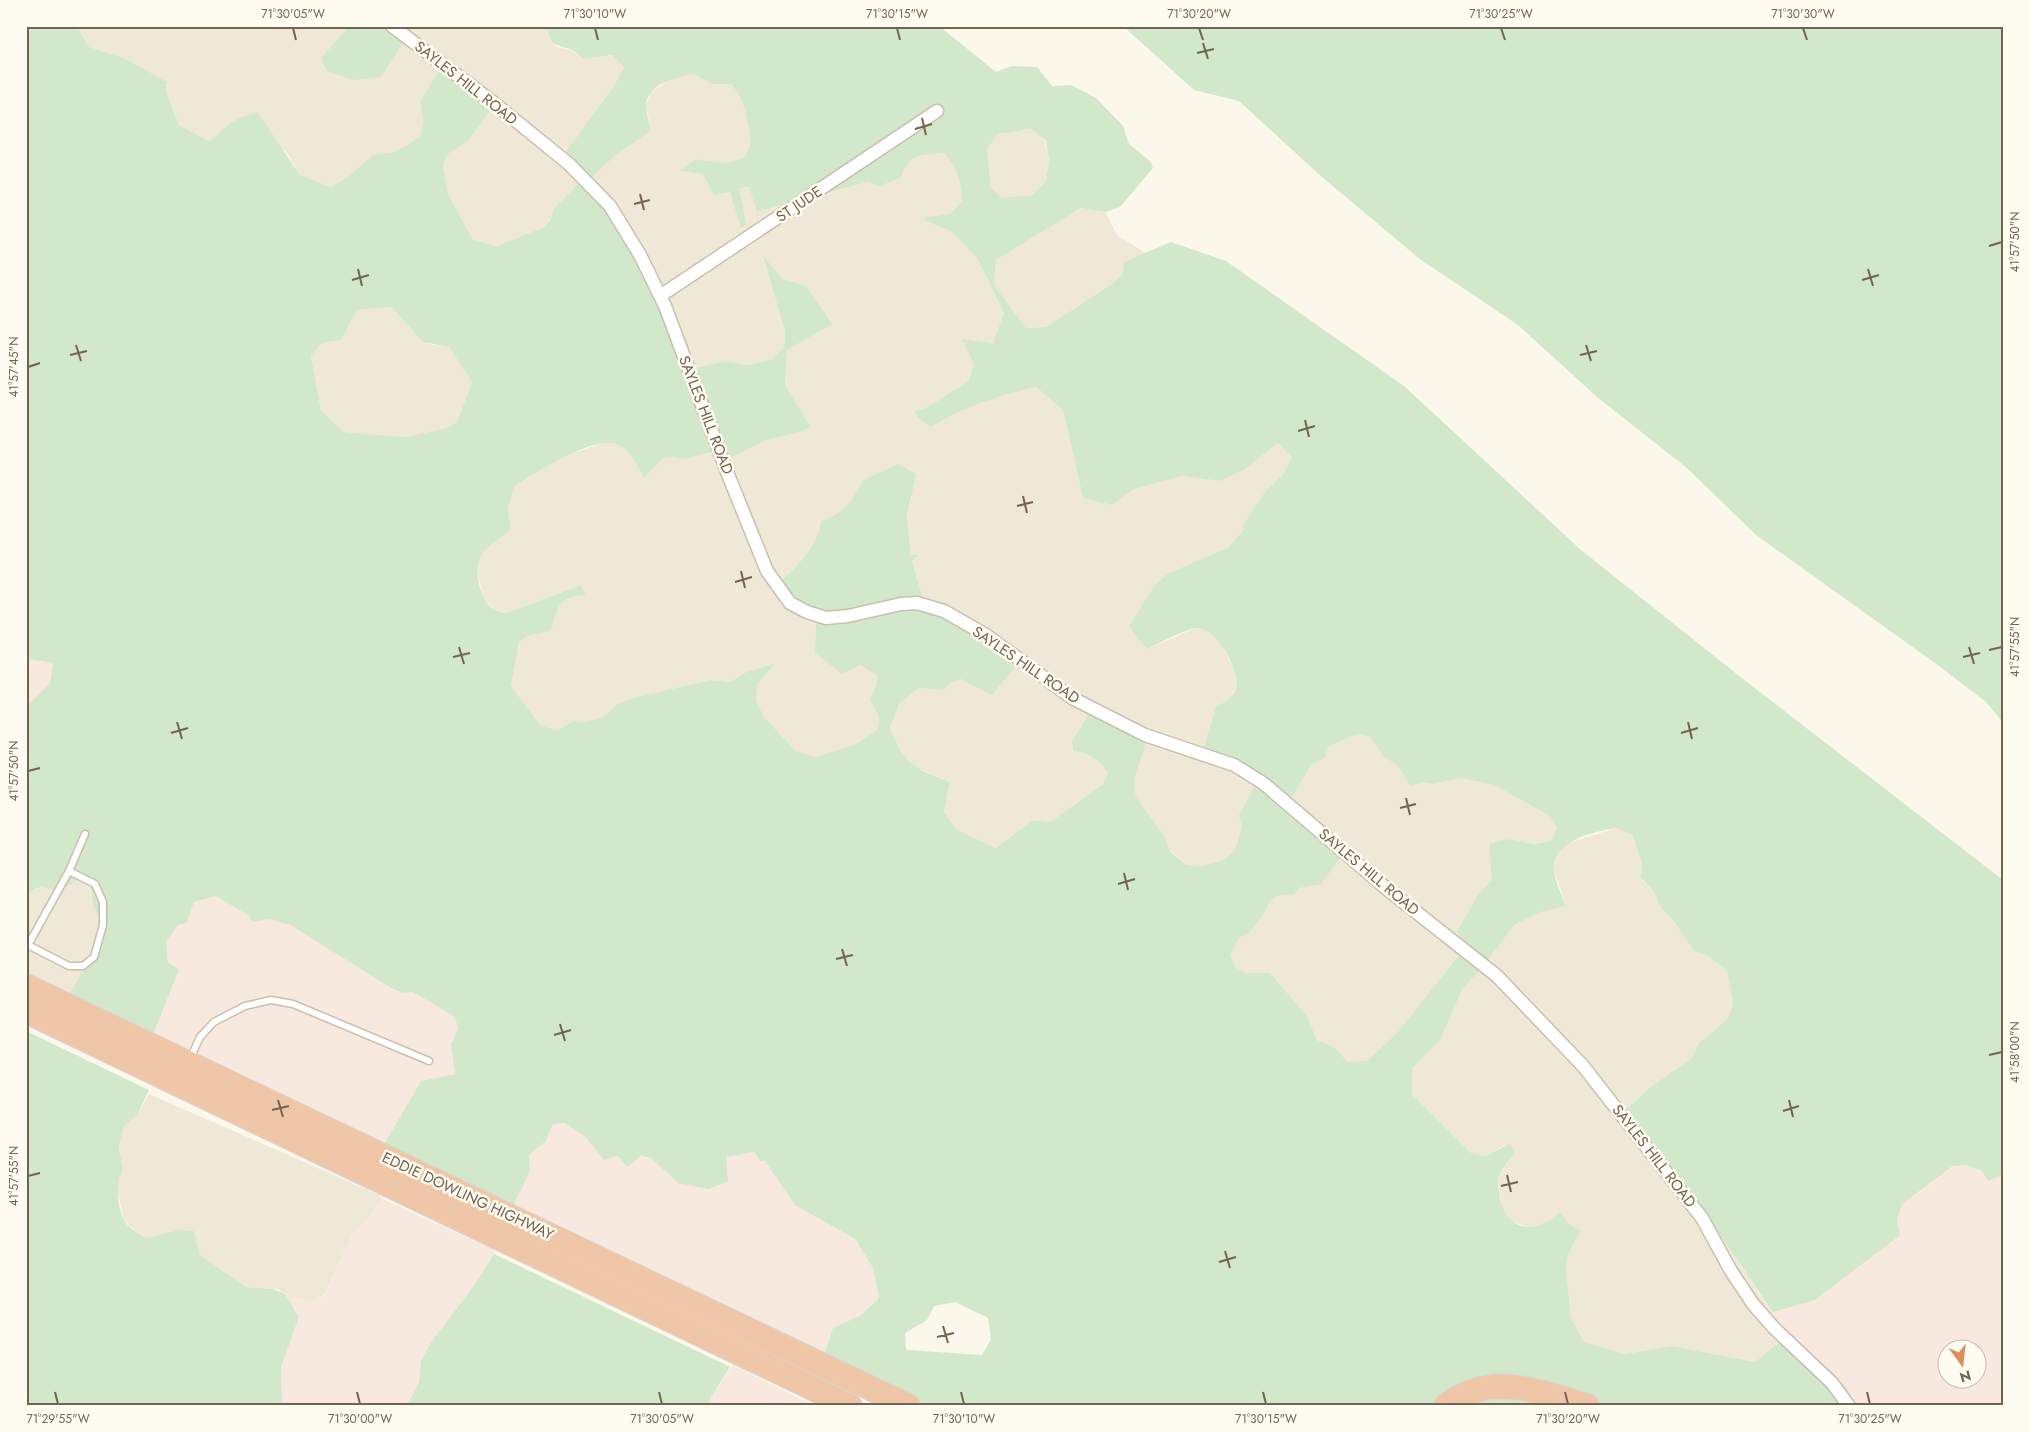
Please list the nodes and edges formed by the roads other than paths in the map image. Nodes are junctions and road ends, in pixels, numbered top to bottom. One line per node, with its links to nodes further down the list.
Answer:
1 (395, 27): 3 (street, SAYLES HILL ROAD)
2 (937, 112): 3 (street, ST JUDE)
3 (660, 296): 18 (street, SAYLES HILL ROAD)
4 (84, 834): 5 (lane)
5 (68, 871): 6 (lane); 6 (lane)
6 (27, 946)
7 (26, 980): 9 (highway)
8 (26, 986): 9 (highway, EDDIE DOWLING HIGHWAY)
9 (34, 1009): 11 (highway, EDDIE DOWLING HIGHWAY); 12 (highway, EDDIE DOWLING HIGHWAY)
10 (429, 1061): 11 (lane)
11 (189, 1063): 15 (highway, EDDIE DOWLING HIGHWAY)
12 (749, 1357): 13 (highway); 14 (highway)
13 (825, 1406)
14 (850, 1406)
15 (908, 1406)
16 (1446, 1406): 17 (highway)
17 (1587, 1406)
18 (1849, 1406)

